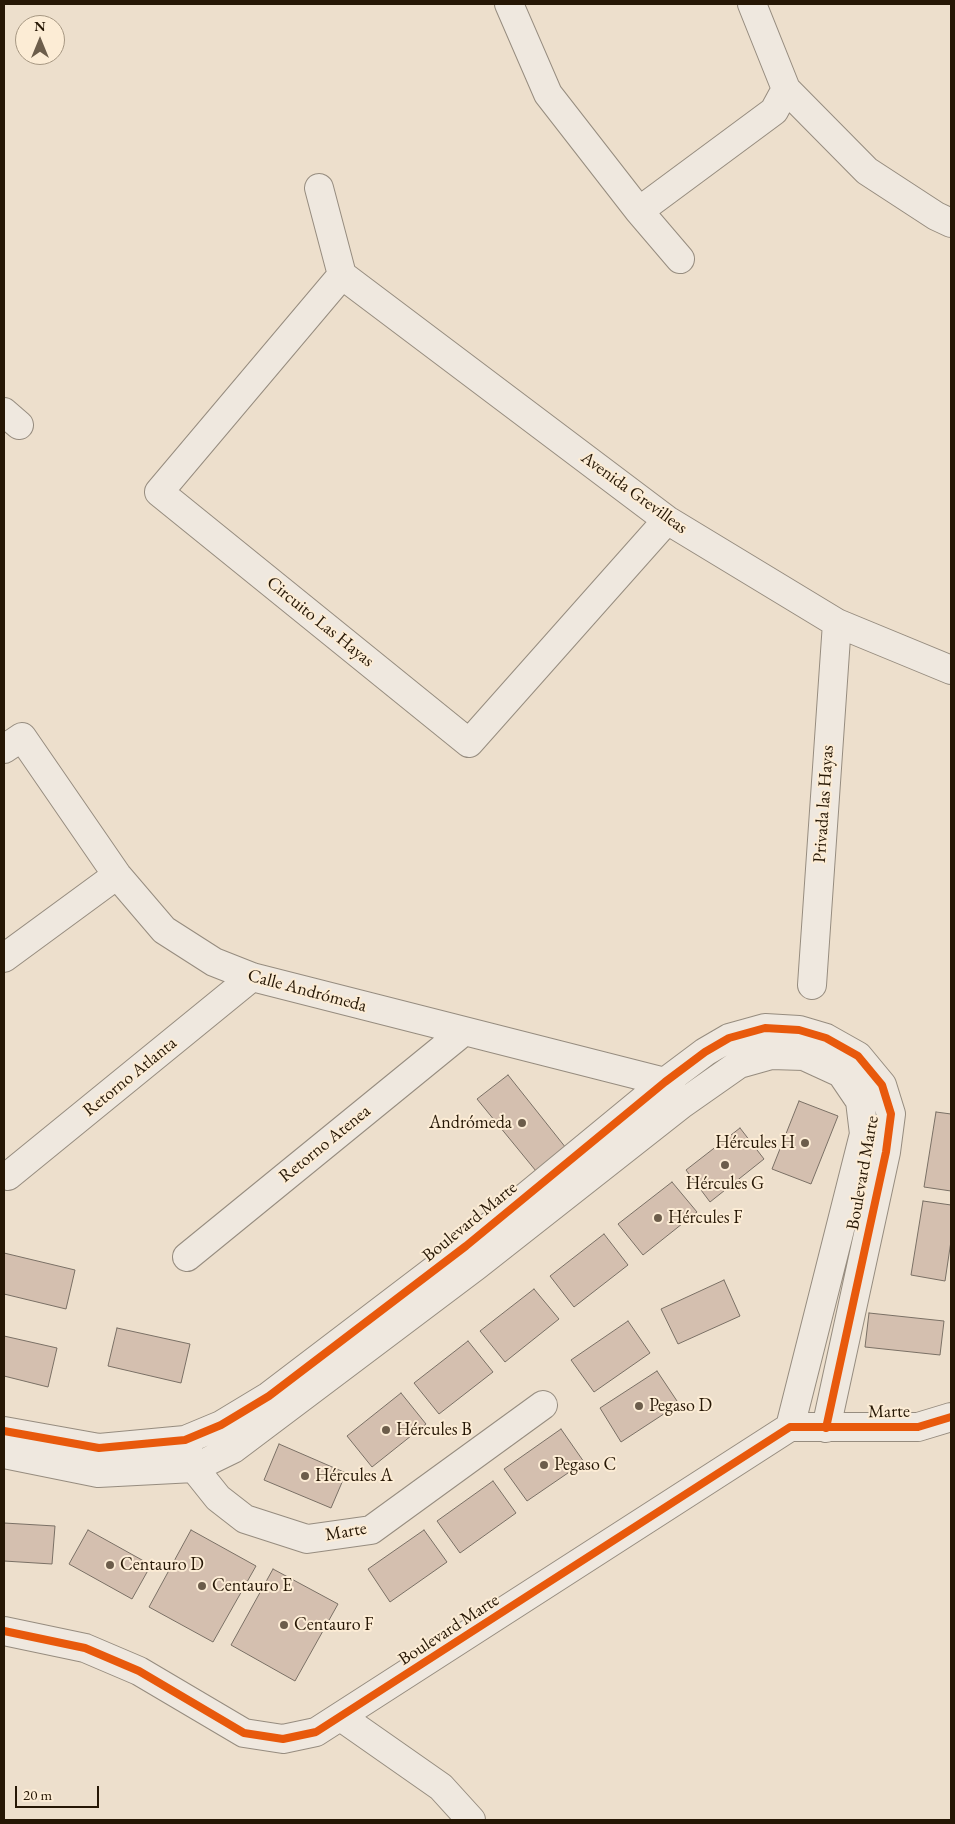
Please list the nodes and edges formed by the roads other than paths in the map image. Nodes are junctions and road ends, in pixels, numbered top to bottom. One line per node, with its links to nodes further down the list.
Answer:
1 (509, 4): 5 (street)
2 (752, 4): 3 (street)
3 (786, 89): 5 (street); 6 (street)
4 (320, 188): 8 (street)
5 (639, 211): 7 (street)
6 (951, 223)
7 (680, 259)
8 (342, 276): 9 (street, Avenida Grevilleas); 9 (street, Circuito Las Hayas)
9 (667, 520): 10 (street, Avenida Grevilleas)
10 (837, 623): 11 (street, Avenida Grevilleas); 16 (street, Privada las Hayas)
11 (951, 670)
12 (13, 743): 13 (street, Calle Andrómeda)
13 (117, 876): 14 (street); 15 (street, Calle Andrómeda)
14 (4, 958)
15 (252, 977): 17 (street, Calle Andrómeda); 20 (street, Retorno Atlanta)
16 (812, 985)
17 (463, 1032): 18 (street, Calle Andrómeda); 21 (street, Retorno Atenea)
18 (665, 1082): 19 (street); 25 (street, Boulevard Marte); 27 (street, Boulevard Marte)
19 (682, 1104): 24 (street, Boulevard Marte); 29 (street, Boulevard Marte)
20 (8, 1176)
21 (187, 1257)
22 (543, 1405): 29 (street, Marte)
23 (951, 1418): 25 (street, Marte)
24 (790, 1427): 25 (street); 31 (street, Boulevard Marte)
25 (826, 1428)
26 (4, 1431): 27 (street, Boulevard Marte)
27 (184, 1440): 29 (street, Marte)
28 (4, 1454): 29 (street, Boulevard Marte)
29 (194, 1468)
30 (4, 1631): 31 (street, Boulevard Marte)
31 (341, 1717): 32 (street)
32 (471, 1820)

